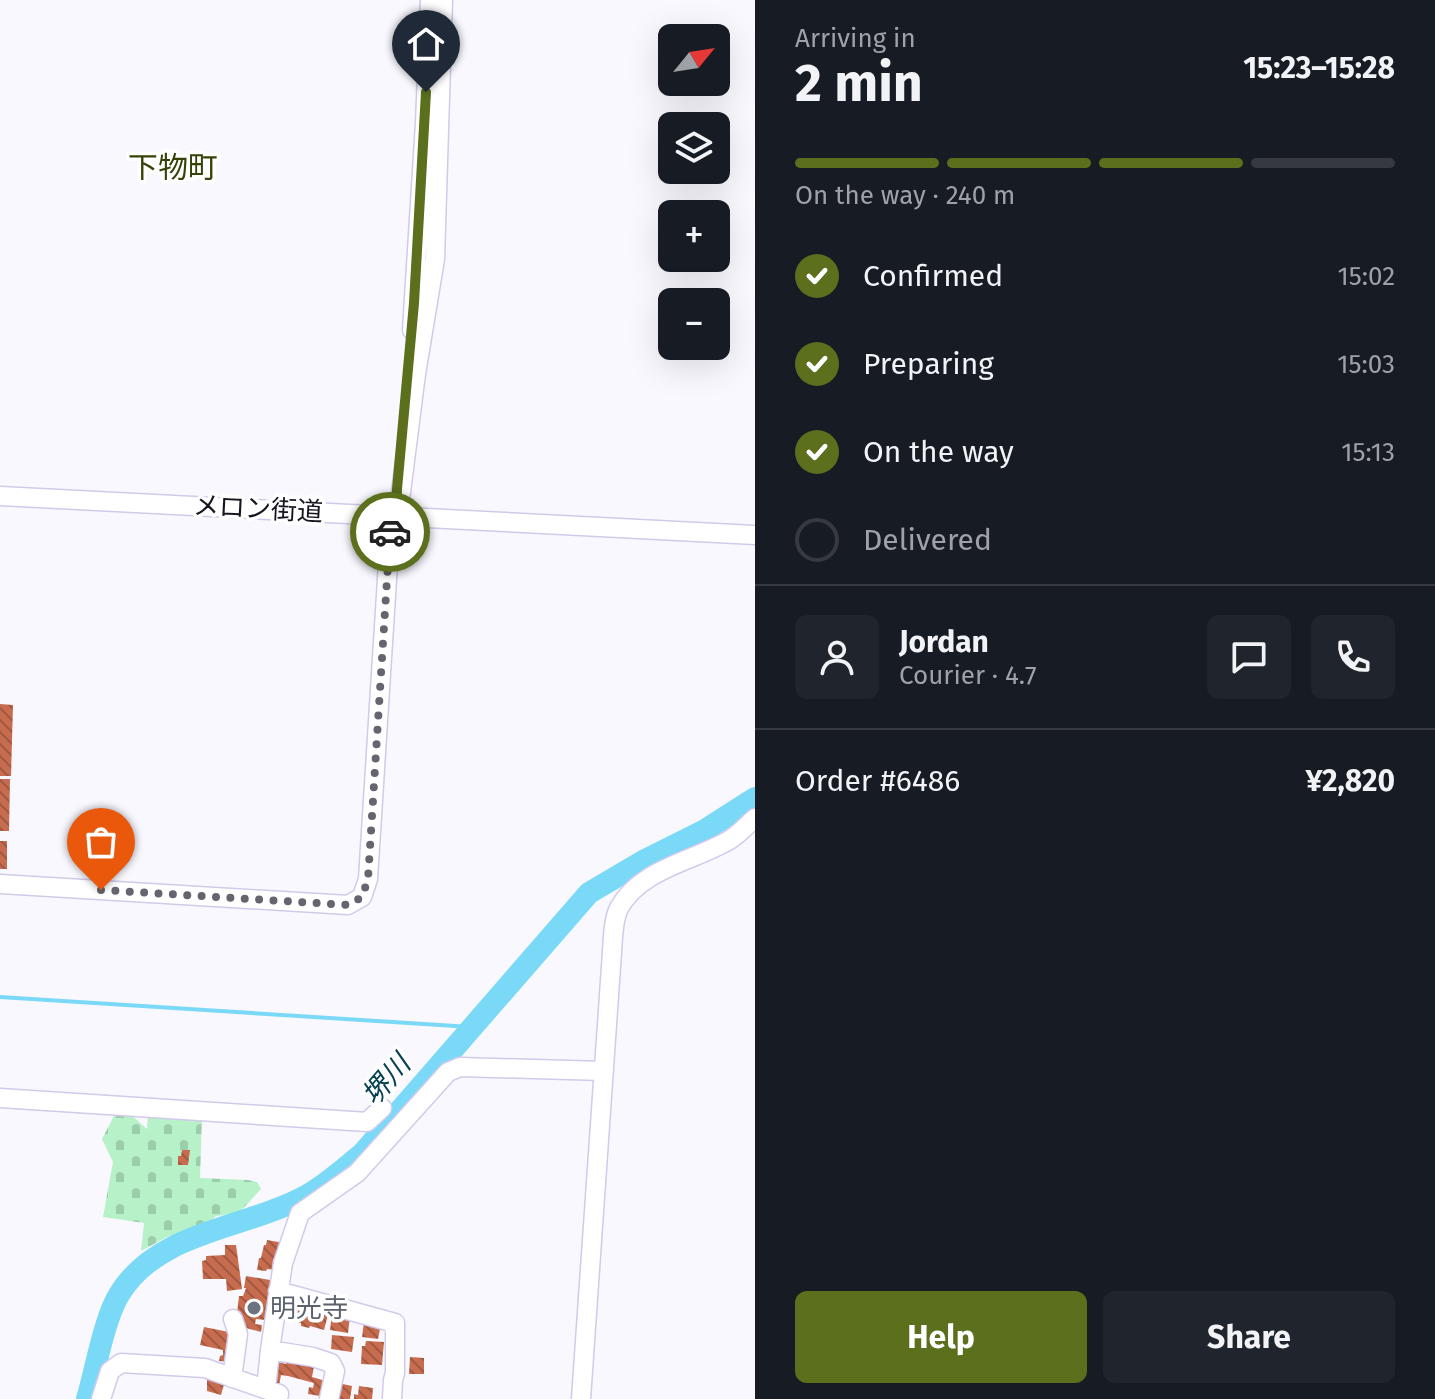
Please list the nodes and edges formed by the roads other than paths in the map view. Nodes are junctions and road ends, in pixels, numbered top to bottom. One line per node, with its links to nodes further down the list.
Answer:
1 (430, 0): 4 (street)
2 (443, 0): 4 (street)
3 (0, 496): 4 (street, メロン街道)
4 (394, 516): 5 (street, メロン街道); 7 (street)
5 (755, 535)
6 (755, 818): 8 (street)
7 (0, 884)
8 (604, 1071): 11 (street); 18 (street)
9 (0, 1098): 10 (street)
10 (382, 1108)
11 (278, 1291): 12 (street); 17 (street)
12 (271, 1342): 13 (street); 14 (street); 16 (street)
13 (232, 1378): 14 (street); 15 (street)
14 (272, 1394)
15 (101, 1399)
16 (329, 1399)
17 (392, 1399)
18 (581, 1399)

